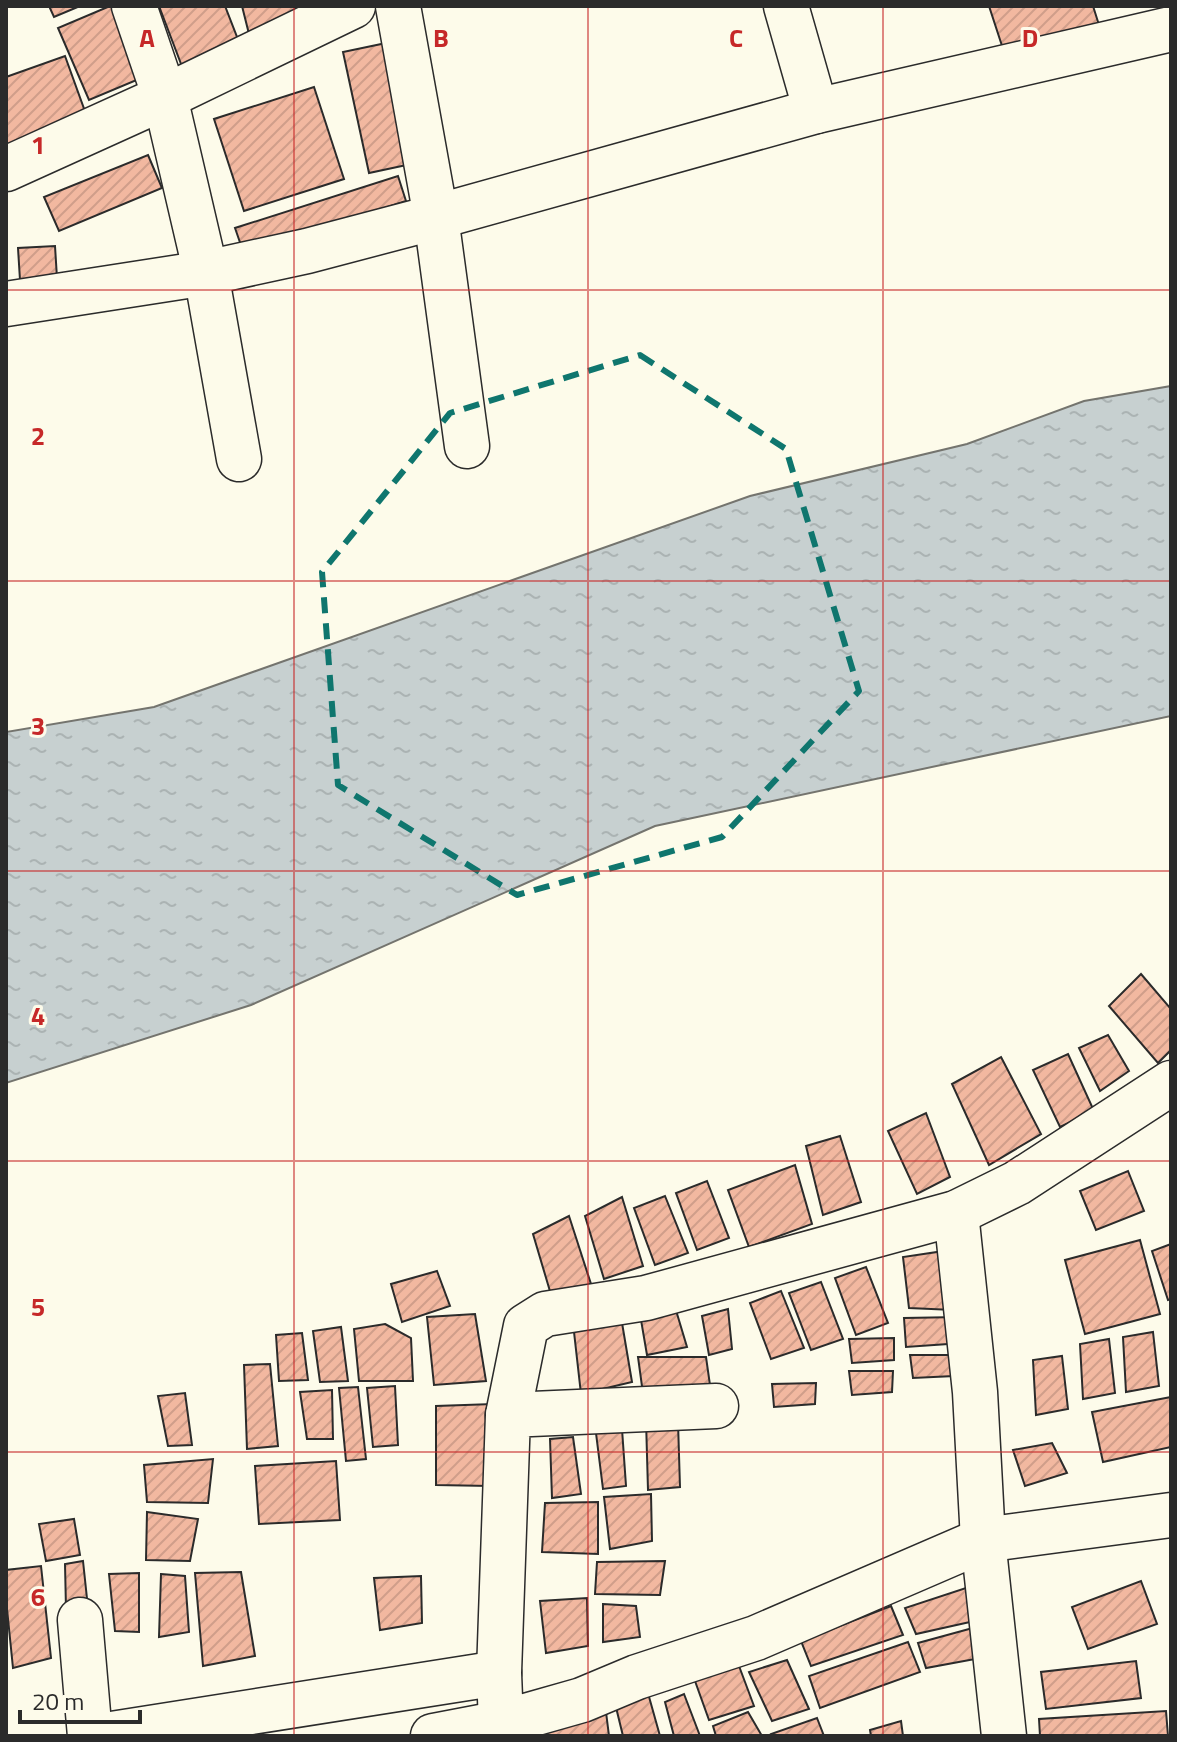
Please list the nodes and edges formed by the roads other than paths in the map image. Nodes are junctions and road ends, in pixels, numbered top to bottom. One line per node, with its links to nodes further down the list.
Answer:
1 (134, 6): 6 (street)
2 (353, 6): 6 (street)
3 (398, 6): 9 (street)
4 (786, 6): 7 (street)
5 (1171, 29): 7 (street)
6 (165, 97): 8 (street); 10 (street)
7 (816, 111): 9 (street)
8 (6, 169)
9 (436, 217): 10 (street); 12 (street)
10 (206, 273): 11 (street); 13 (street)
11 (6, 304)
12 (467, 446)
13 (239, 459)
14 (1171, 1083): 15 (street)
15 (956, 1213): 17 (street); 19 (street)
16 (716, 1406): 17 (street)
17 (508, 1415): 21 (street)
18 (1171, 1515): 19 (street)
19 (983, 1540): 22 (street); 26 (street)
20 (80, 1620): 23 (street)
21 (499, 1673): 22 (street); 24 (street)
22 (501, 1729): 25 (street)
23 (90, 1736)
24 (99, 1736)
25 (433, 1736)
26 (1004, 1736)

